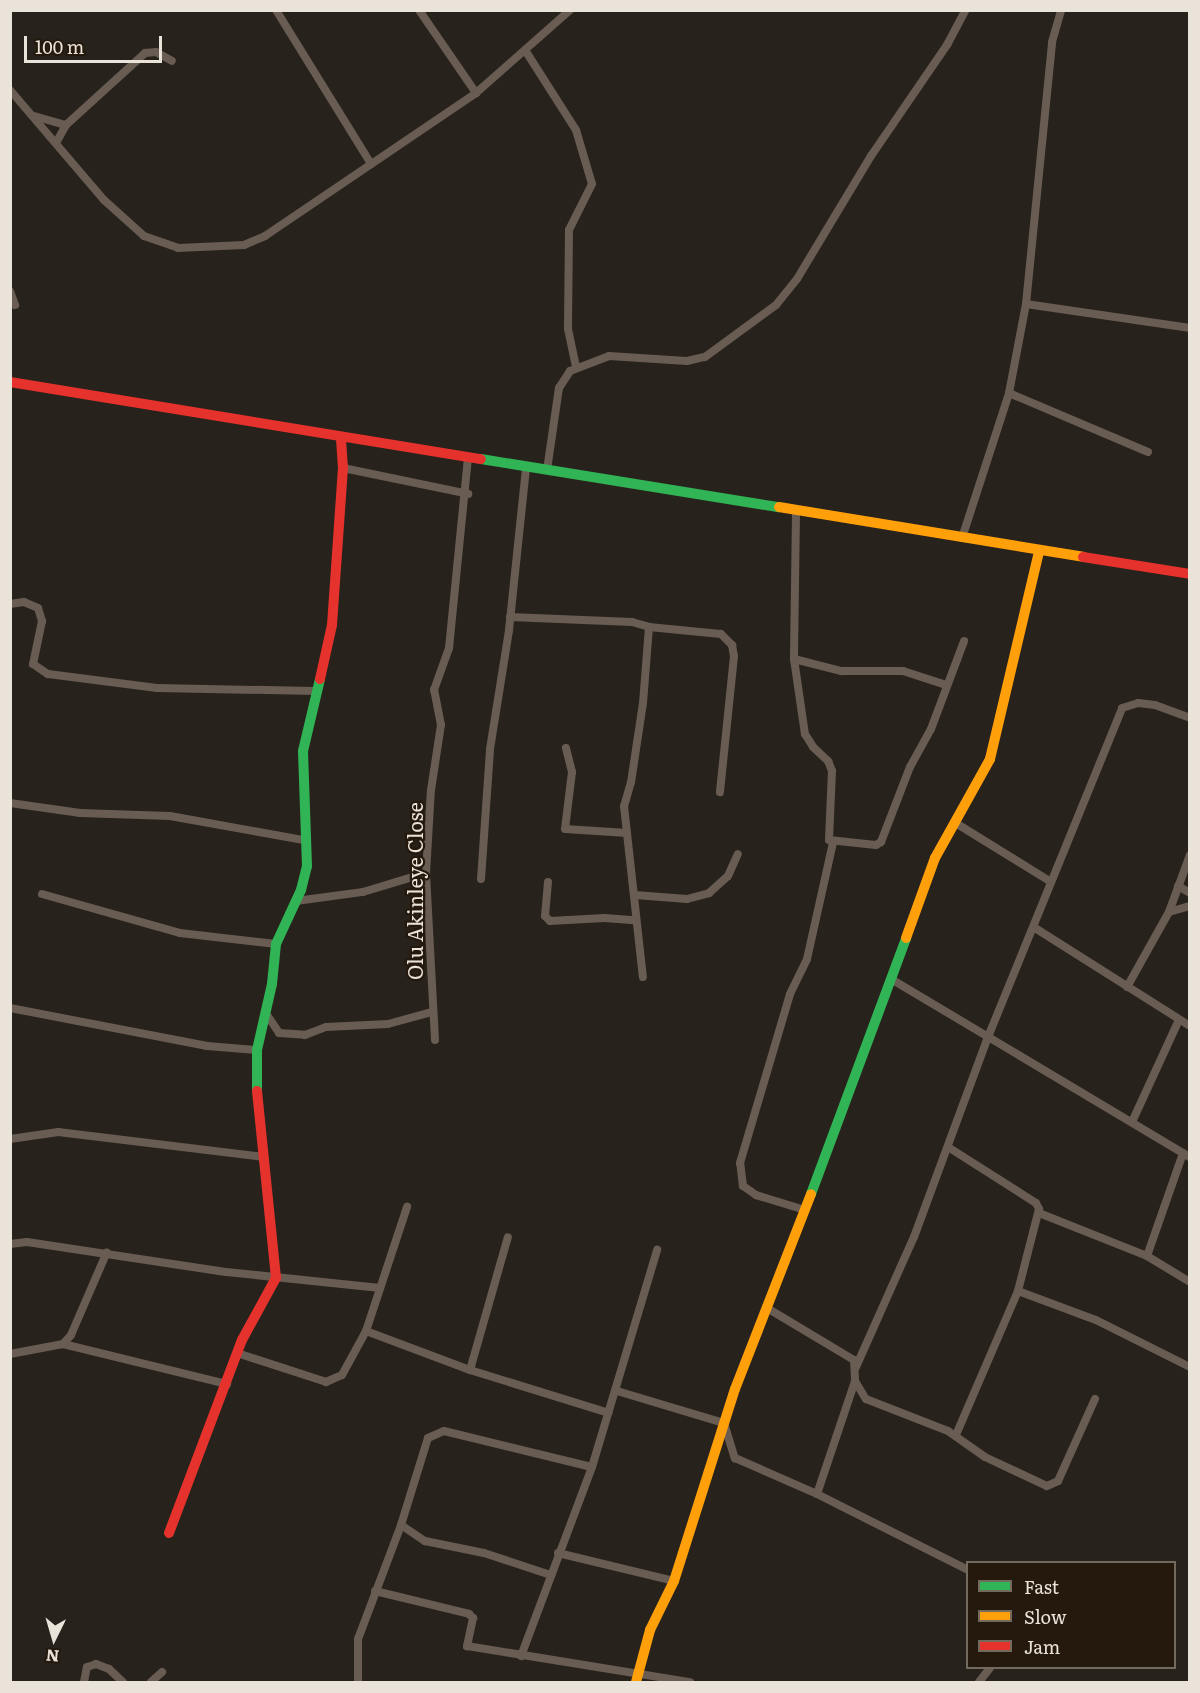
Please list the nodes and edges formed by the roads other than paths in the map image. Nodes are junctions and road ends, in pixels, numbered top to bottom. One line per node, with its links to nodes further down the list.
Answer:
1 (276, 10): 13 (street)
2 (419, 10): 9 (street)
3 (570, 10): 6 (street)
4 (966, 10): 18 (street)
5 (1061, 10): 15 (street)
6 (525, 50): 9 (street); 18 (street)
7 (172, 61): 11 (street)
8 (10, 90): 10 (street)
9 (476, 93): 13 (street)
10 (32, 116): 11 (street); 12 (street)
11 (66, 125): 12 (street)
12 (56, 144): 13 (street)
13 (371, 164)
14 (10, 291): 16 (street)
15 (1026, 304): 17 (street); 20 (street)
16 (15, 305)
17 (1190, 328)
18 (576, 367): 26 (street)
19 (10, 382): 21 (street)
20 (1008, 393): 22 (street); 29 (street)
21 (341, 437): 23 (street); 25 (street)
22 (1148, 452)
23 (468, 459): 24 (street); 27 (street, Olu Akinleye Close)
24 (526, 467): 26 (street); 33 (street)
25 (343, 468): 27 (street); 38 (street)
26 (547, 470): 28 (street)
27 (468, 494): 49 (street, Olu Akinleye Close)
28 (795, 513): 29 (street); 36 (street)
29 (962, 538): 30 (street)
30 (1039, 551): 31 (street); 43 (street)
31 (1190, 574)
32 (10, 604): 38 (street)
33 (510, 617): 34 (street); 50 (street)
34 (649, 627): 41 (street); 44 (street)
35 (963, 641): 37 (street)
36 (794, 659): 37 (street); 46 (street)
37 (946, 685): 46 (street)
38 (316, 691): 45 (street)
39 (1190, 718): 52 (street)
40 (566, 748): 44 (street)
41 (720, 792)
42 (10, 802): 45 (street)
43 (954, 822): 52 (street); 64 (street)
44 (627, 833): 56 (street)
45 (304, 840): 57 (street)
46 (833, 843): 80 (street)
47 (738, 854): 56 (street)
48 (1190, 855): 53 (street)
49 (426, 873): 57 (street); 68 (street, Olu Akinleye Close)
50 (481, 879)
51 (548, 882): 60 (street)
52 (1051, 882): 61 (street)
53 (1178, 886): 54 (street); 59 (street)
54 (1190, 893)
55 (42, 894): 62 (street)
56 (635, 895): 60 (street)
57 (296, 901): 62 (street)
58 (1190, 906): 59 (street)
59 (1169, 912): 65 (street)
60 (635, 921): 63 (street)
61 (1035, 928): 65 (street); 71 (street)
62 (276, 944): 67 (street)
63 (643, 977)
64 (891, 979): 71 (street); 80 (street)
65 (1127, 987): 69 (street)
66 (10, 1008): 73 (street)
67 (265, 1012): 68 (street); 73 (street)
68 (432, 1012): 72 (street, Olu Akinleye Close)
69 (1179, 1020): 70 (street); 74 (street)
70 (1190, 1026)
71 (988, 1037): 74 (street); 76 (street)
72 (435, 1040)
73 (257, 1050): 78 (street)
74 (1132, 1122): 77 (street)
75 (10, 1139): 78 (street)
76 (948, 1147): 81 (street); 96 (street)
77 (1186, 1155): 86 (street)
78 (264, 1157): 87 (street)
79 (407, 1207): 89 (street)
80 (805, 1210): 91 (street)
81 (1038, 1214): 86 (street); 90 (street)
82 (508, 1237): 98 (street)
83 (10, 1244): 85 (street)
84 (657, 1250): 101 (street)
85 (107, 1252): 87 (street); 93 (street)
86 (1147, 1256): 88 (street)
87 (276, 1278): 89 (street); 94 (street)
88 (1190, 1282)
89 (380, 1288): 92 (street)
90 (1018, 1292): 97 (street); 105 (street)
91 (767, 1308): 96 (street); 104 (street)
92 (366, 1331): 94 (street); 98 (street)
93 (63, 1344): 95 (street); 100 (street)
94 (237, 1353): 100 (street)
95 (10, 1354)
96 (856, 1367): 99 (street)
97 (1190, 1367)
98 (470, 1370): 103 (street)
99 (855, 1381): 105 (street); 107 (street)
100 (227, 1384): 109 (street)
101 (617, 1391): 103 (street); 104 (street)
102 (1095, 1399): 105 (street)
103 (609, 1413): 106 (street)
104 (724, 1423): 107 (street); 113 (street)
105 (956, 1435)
106 (592, 1467): 108 (street); 110 (street)
107 (817, 1494): 111 (street)
108 (401, 1525): 112 (street); 114 (street)
109 (169, 1533)
110 (558, 1553): 112 (street); 113 (street)
111 (966, 1569)
112 (551, 1575): 115 (street)
113 (675, 1581): 118 (street)
114 (375, 1591): 115 (street); 122 (street)
115 (521, 1656): 118 (street)
116 (989, 1669): 124 (street)
117 (162, 1672): 121 (street)
118 (636, 1677): 123 (street)
119 (84, 1683): 120 (street)
120 (123, 1683)
121 (151, 1683)
122 (358, 1683)
123 (690, 1683)
124 (979, 1683)

